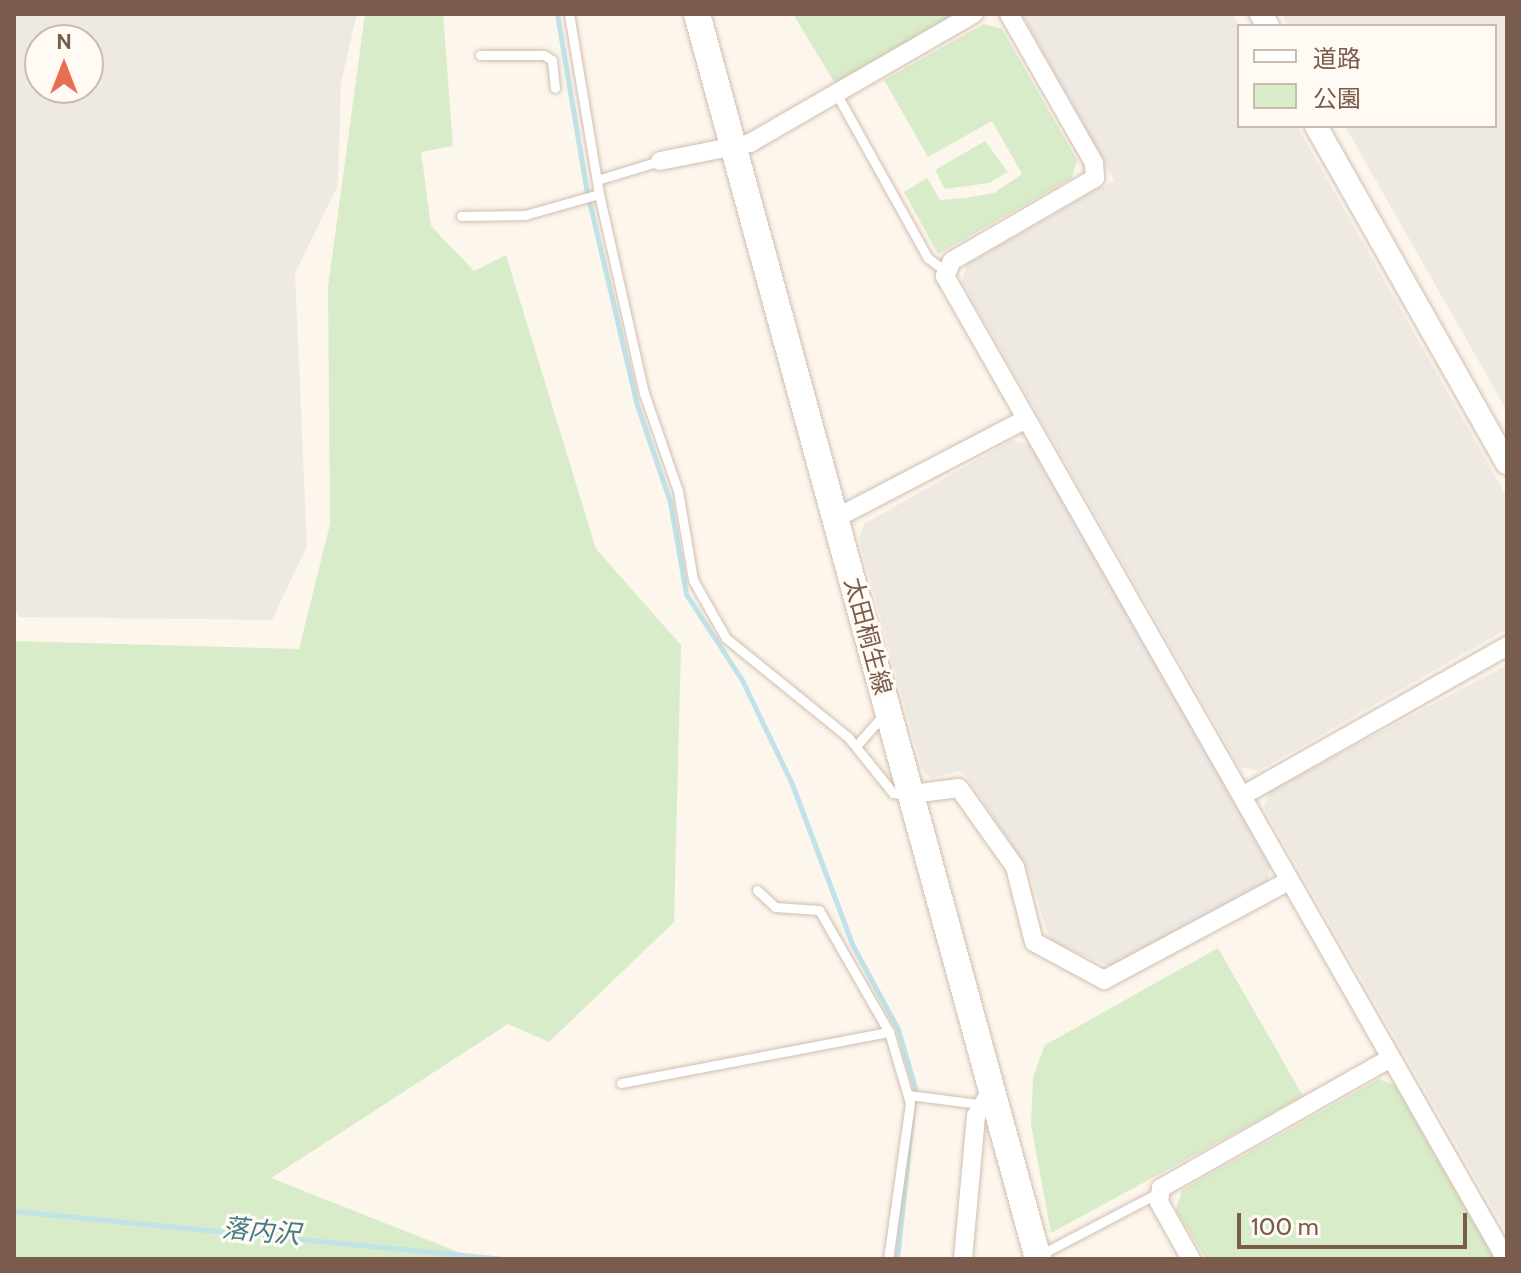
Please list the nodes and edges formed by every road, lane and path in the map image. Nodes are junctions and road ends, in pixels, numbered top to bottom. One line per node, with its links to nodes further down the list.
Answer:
1 (569, 14): 7 (lane)
2 (697, 14): 12 (main road, 太田桐生線)
3 (973, 14): 9 (street)
4 (1009, 14): 17 (street)
5 (480, 55): 6 (lane)
6 (552, 60): 7 (lane); 8 (lane)
7 (572, 61): 14 (lane)
8 (555, 88)
9 (836, 93): 12 (street); 17 (lane)
10 (1317, 128): 20 (street)
11 (1328, 128): 19 (street)
12 (736, 147): 13 (street); 21 (main road, 太田桐生線)
13 (660, 161): 14 (lane)
14 (597, 180): 15 (lane)
15 (598, 194): 16 (lane); 24 (lane)
16 (461, 216)
17 (945, 271): 18 (street)
18 (1026, 419): 21 (street); 26 (street)
19 (1507, 434)
20 (1507, 463)
21 (836, 518): 23 (main road, 太田桐生線)
22 (1507, 646): 26 (street)
23 (888, 711): 24 (lane); 25 (main road, 太田桐生線)
24 (856, 746): 25 (lane)
25 (912, 794): 27 (street); 33 (main road, 太田桐生線)
26 (1242, 796): 27 (street)
27 (1289, 881): 30 (street)
28 (757, 890): 29 (lane)
29 (889, 1032): 31 (lane); 32 (lane)
30 (1391, 1058): 34 (street); 39 (street)
31 (621, 1083)
32 (914, 1095): 33 (lane); 36 (lane)
33 (986, 1096): 35 (main road, 太田桐生線); 37 (street)
34 (1158, 1193): 35 (lane); 38 (street)
35 (1037, 1258)
36 (888, 1259)
37 (963, 1259)
38 (1191, 1259)
39 (1506, 1259)

